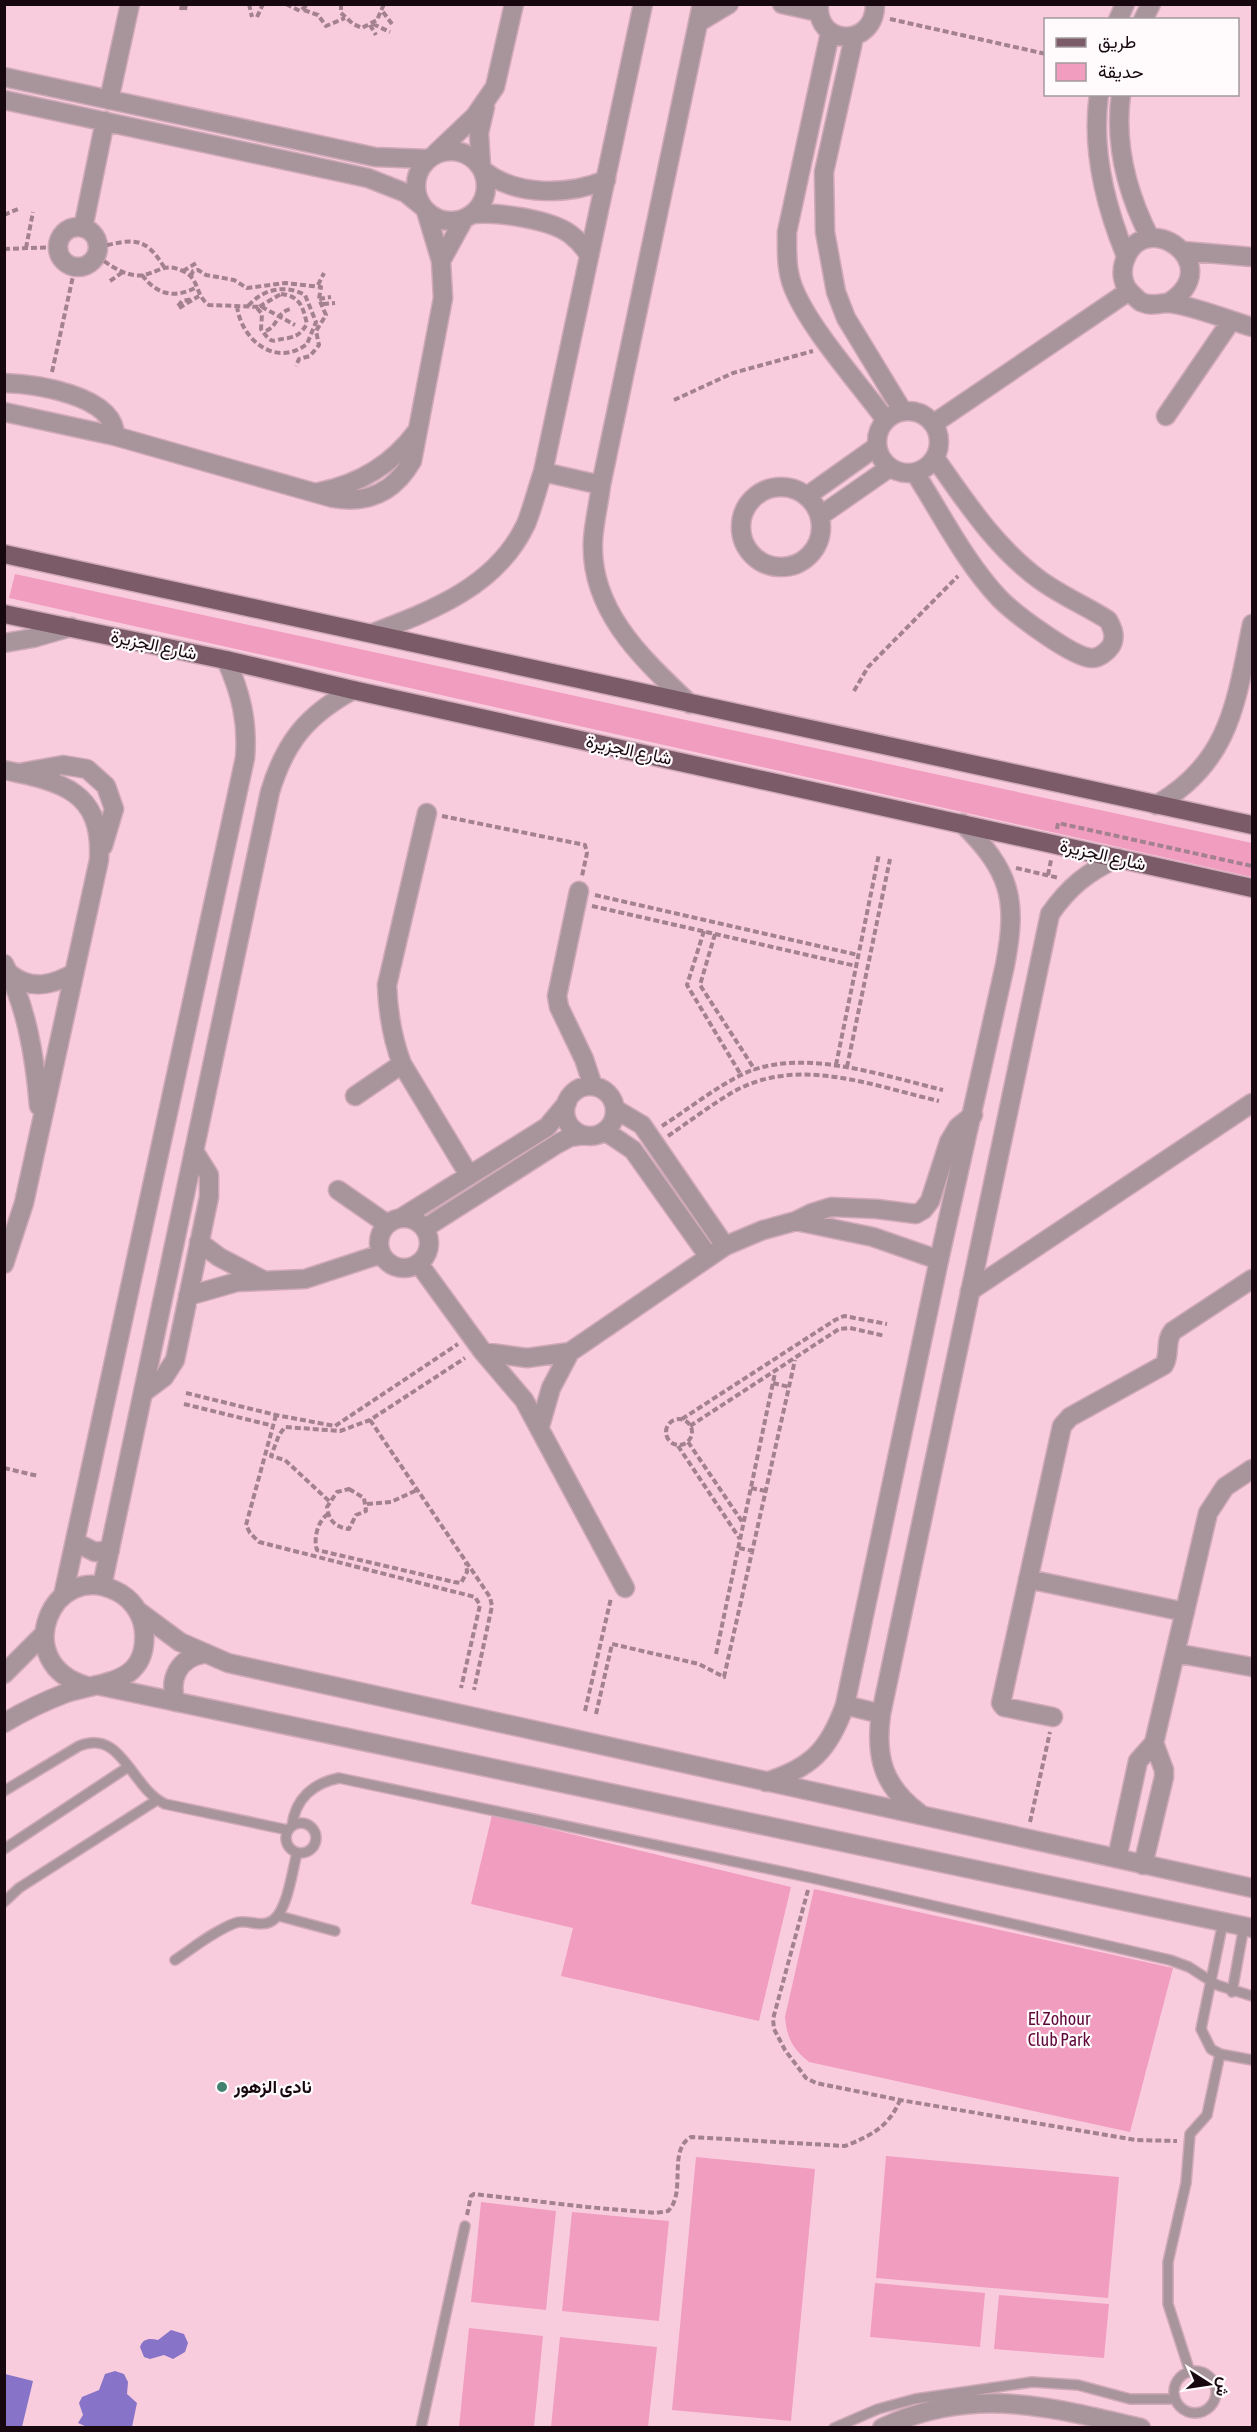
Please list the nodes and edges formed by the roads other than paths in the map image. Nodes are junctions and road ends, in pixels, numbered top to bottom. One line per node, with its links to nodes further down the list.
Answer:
1 (130, 4): 19 (street)
2 (514, 4): 20 (street)
3 (643, 4): 24 (street)
4 (729, 4): 10 (street)
5 (782, 4): 8 (street)
6 (1125, 4): 11 (street)
7 (1151, 4): 12 (street)
8 (818, 8): 13 (street)
9 (875, 10): 14 (street)
10 (700, 14): 52 (street)
11 (1119, 18)
12 (1144, 18)
13 (830, 33): 14 (street); 44 (street)
14 (854, 37): 41 (street)
15 (4, 77): 19 (street)
16 (1099, 96): 33 (street)
17 (1121, 96): 30 (street)
18 (4, 100): 21 (street)
19 (109, 100): 22 (street)
20 (486, 102): 22 (street); 23 (street)
21 (105, 121): 26 (street); 29 (street)
22 (432, 156): 23 (street); 26 (street)
23 (482, 168): 25 (street); 27 (street)
24 (606, 180): 25 (street); 32 (street)
25 (547, 191): 28 (street)
26 (424, 208): 27 (street); 35 (street)
27 (469, 217): 28 (street); 35 (street)
28 (540, 223): 32 (street)
29 (83, 228): 29 (street)
30 (1150, 238): 31 (street); 33 (street)
31 (1183, 251): 34 (street); 37 (street)
32 (589, 255): 50 (street)
33 (1126, 256): 36 (street)
34 (1252, 257)
35 (441, 261): 46 (street)
36 (1129, 291): 37 (street); 45 (street)
37 (1168, 303): 38 (street)
38 (1231, 321): 39 (street); 43 (street)
39 (1252, 327)
40 (4, 383): 46 (street)
41 (902, 411): 44 (street); 45 (street)
42 (4, 412): 46 (street)
43 (1166, 416)
44 (885, 419): 47 (street)
45 (933, 423): 48 (street)
46 (116, 436)
47 (876, 447): 49 (street); 53 (street)
48 (935, 458): 51 (street); 51 (street)
49 (889, 468): 51 (street); 54 (street)
50 (543, 472): 52 (street); 59 (street)
51 (915, 472)
52 (602, 485): 64 (street)
53 (807, 496): 54 (street); 54 (street)
54 (820, 516)
55 (4, 554): 59 (main road)
56 (4, 614): 58 (main road, شارع الجزيرة)
57 (1252, 624): 63 (street)
58 (71, 627): 60 (street); 61 (main road, شارع الجزيرة)
59 (373, 633): 64 (main road)
60 (4, 643)
61 (226, 660): 62 (main road, شارع الجزيرة); 66 (street)
62 (353, 690): 67 (street); 70 (main road, شارع الجزيرة)
63 (1245, 698): 68 (street)
64 (690, 704): 68 (main road)
65 (12, 771): 73 (street); 73 (street)
66 (239, 785): 67 (street); 112 (street)
67 (270, 792): 90 (street)
68 (1156, 805): 71 (main road)
69 (427, 813): 80 (street)
70 (962, 823): 72 (main road, شارع الجزيرة); 76 (street)
71 (1252, 825)
72 (1118, 858): 74 (main road, شارع الجزيرة); 78 (street)
73 (99, 860): 79 (street)
74 (1252, 888)
75 (578, 897): 81 (street)
76 (1005, 965): 78 (street); 86 (street)
77 (7, 969): 79 (street); 87 (street)
78 (1036, 972): 105 (street)
79 (74, 973): 87 (street)
80 (402, 1064): 82 (street); 91 (street)
81 (593, 1086): 83 (street); 85 (street)
82 (355, 1096)
83 (567, 1103): 89 (street); 91 (street)
84 (1252, 1103): 105 (street)
85 (615, 1109): 88 (street); 97 (street)
86 (973, 1115): 94 (street); 100 (street)
87 (41, 1123): 101 (street)
88 (605, 1131): 89 (street); 99 (street)
89 (584, 1135): 95 (street)
90 (194, 1151): 96 (street); 109 (street)
91 (469, 1175): 93 (street)
92 (338, 1190): 93 (street)
93 (394, 1221): 95 (street); 98 (street)
94 (796, 1221): 97 (street); 100 (street)
95 (425, 1228): 102 (street)
96 (200, 1242): 103 (street); 106 (street)
97 (725, 1246): 99 (street)
98 (381, 1254): 102 (street); 103 (street)
99 (709, 1257): 108 (street)
100 (939, 1260): 127 (street)
101 (4, 1263)
102 (419, 1264): 107 (street)
103 (263, 1279): 106 (street)
104 (1252, 1279): 114 (street)
105 (970, 1291): 128 (street)
106 (188, 1296): 109 (street)
107 (478, 1345): 108 (street); 110 (street)
108 (570, 1352): 110 (street)
109 (144, 1392): 113 (street)
110 (540, 1426): 115 (street)
111 (1252, 1469): 119 (street)
112 (75, 1542): 113 (street); 117 (street)
113 (110, 1550): 116 (street)
114 (1028, 1579): 119 (street); 129 (street)
115 (621, 1580)
116 (102, 1586): 117 (street); 118 (street)
117 (63, 1596): 120 (street)
118 (138, 1611): 122 (street); 125 (street)
119 (1185, 1612): 121 (street)
120 (44, 1634): 124 (street); 125 (street)
121 (1175, 1653): 123 (street); 131 (street)
122 (203, 1654): 126 (street); 133 (street)
123 (1252, 1667)
124 (4, 1674)
125 (94, 1686): 126 (street); 130 (street)
126 (176, 1702): 145 (street)
127 (845, 1705): 128 (street); 133 (street)
128 (881, 1714): 136 (street)
129 (1053, 1717)
130 (4, 1723)
131 (1154, 1743): 140 (street); 141 (street)
132 (128, 1767): 134 (lane); 135 (lane); 138 (lane)
133 (764, 1782): 136 (street)
134 (4, 1791)
135 (157, 1800): 137 (lane); 143 (lane)
136 (922, 1816): 140 (street)
137 (290, 1828): 139 (lane); 139 (lane); 149 (lane)
138 (4, 1849)
139 (297, 1853): 144 (lane)
140 (1117, 1858): 141 (street)
141 (1143, 1865): 142 (street)
142 (1252, 1888)
143 (4, 1902)
144 (279, 1916): 147 (lane); 148 (lane)
145 (1223, 1922): 146 (street); 149 (lane)
146 (1248, 1927): 150 (lane)
147 (335, 1931)
148 (175, 1960)
149 (1210, 1982): 150 (lane); 152 (lane)
150 (1232, 1992): 151 (lane)
151 (1252, 1996)
152 (1220, 2054): 153 (lane); 155 (lane)
153 (1252, 2060)
154 (465, 2226): 157 (lane)
155 (1190, 2372): 156 (lane); 156 (lane)
156 (1175, 2399): 158 (lane)
157 (421, 2427)
158 (834, 2427)
159 (882, 2427): 160 (street)
160 (1141, 2427)

